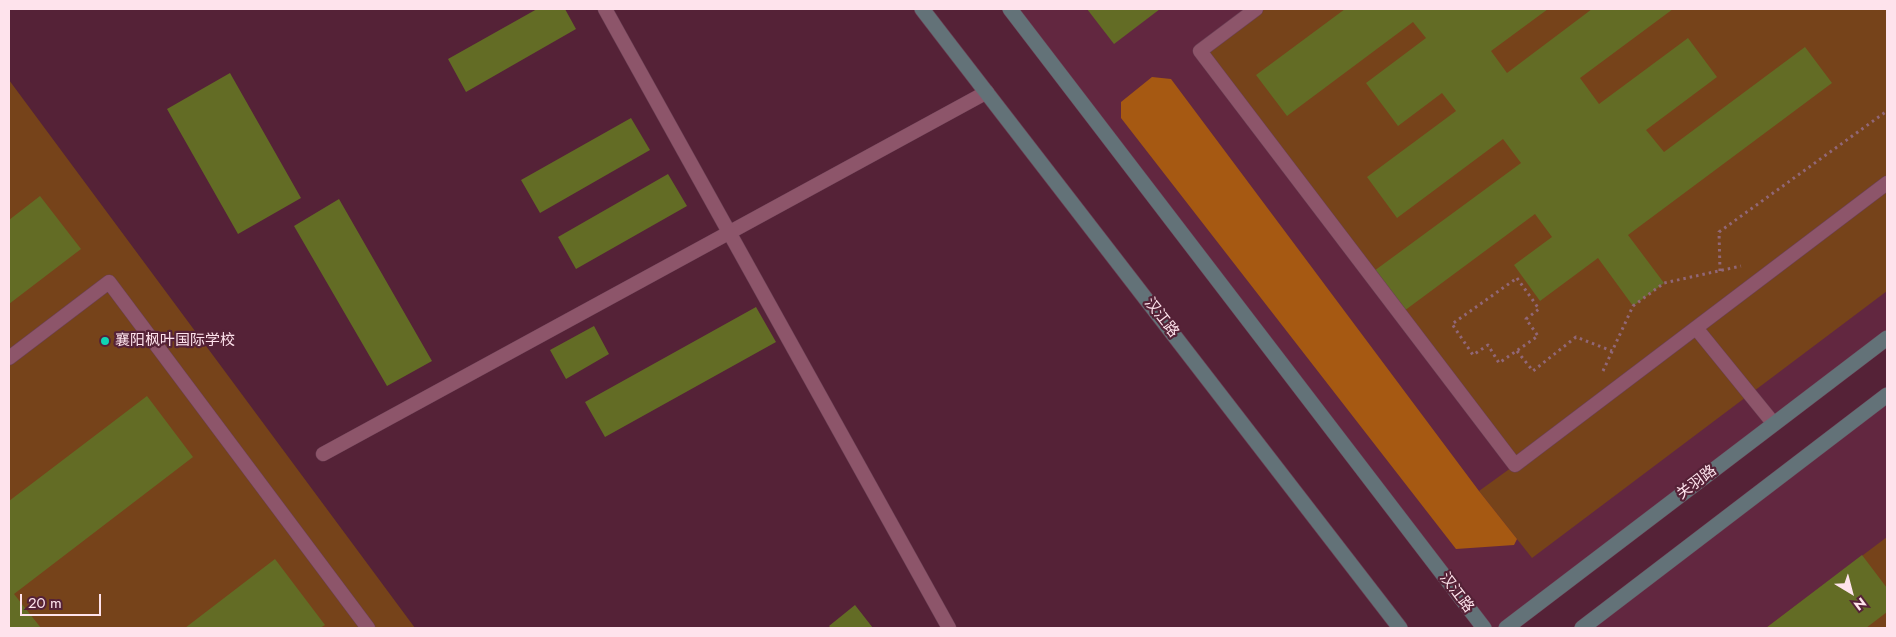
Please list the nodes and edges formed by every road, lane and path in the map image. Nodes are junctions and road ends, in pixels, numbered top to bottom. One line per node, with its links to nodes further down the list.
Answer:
1 (605, 9): 8 (lane)
2 (922, 9): 5 (main road, 汉江路)
3 (1010, 9): 23 (main road, 汉江路)
4 (1256, 9): 11 (lane)
5 (987, 92): 8 (lane); 22 (main road, 汉江路)
6 (1887, 111): 10 (path)
7 (1887, 183): 11 (lane)
8 (729, 232): 19 (lane); 21 (lane)
9 (1747, 265): 10 (path)
10 (1720, 271): 14 (path)
11 (1696, 328): 18 (lane)
12 (1887, 338): 18 (main road, 关羽路)
13 (1517, 351): 13 (path); 14 (path)
14 (1612, 351): 16 (path)
15 (9, 358): 20 (lane)
16 (1601, 375)
17 (1887, 395): 25 (main road)
18 (1774, 424): 24 (main road, 关羽路)
19 (323, 454)
20 (368, 628)
21 (949, 628)
22 (1400, 628)
23 (1484, 628)
24 (1506, 628)
25 (1582, 628)

